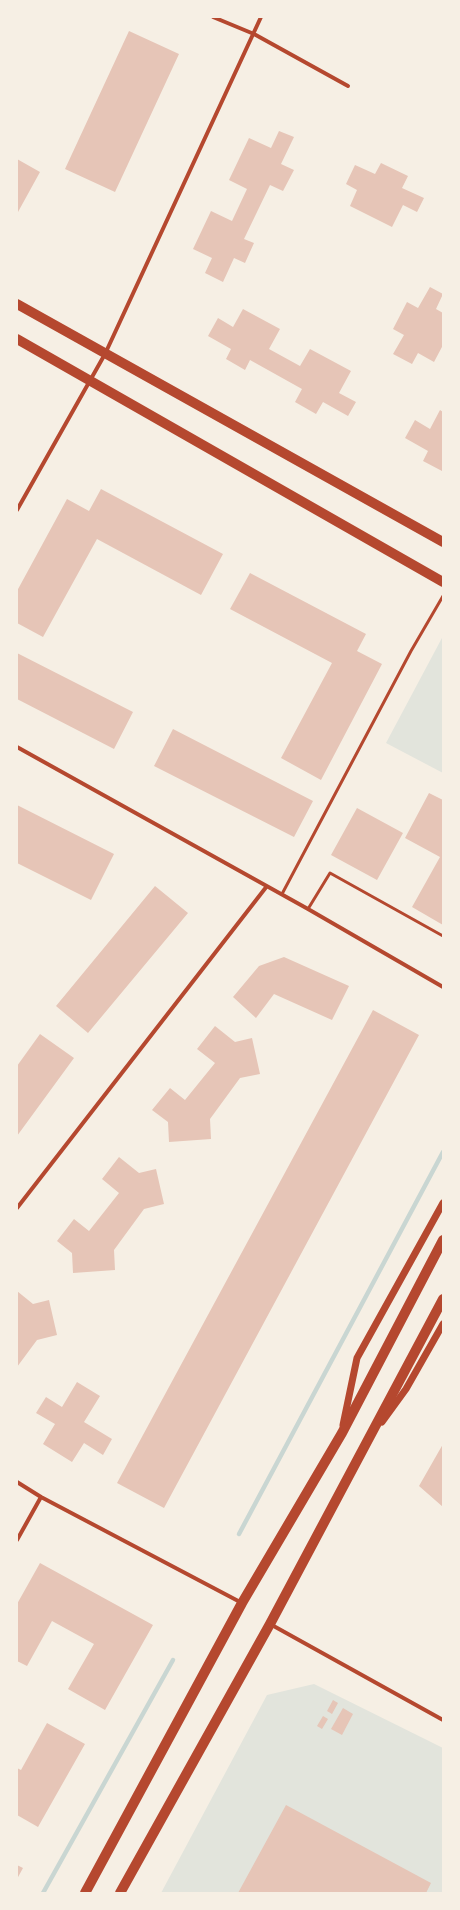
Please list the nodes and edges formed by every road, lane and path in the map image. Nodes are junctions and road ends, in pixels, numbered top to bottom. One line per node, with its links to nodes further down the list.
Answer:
1 (213, 17): 3 (street)
2 (261, 17): 3 (street)
3 (254, 34): 4 (street); 7 (street)
4 (348, 86)
5 (17, 304): 7 (main road)
6 (17, 339): 8 (main road)
7 (105, 354): 8 (street); 10 (main road)
8 (91, 381): 9 (street); 11 (main road)
9 (17, 510)
10 (443, 542)
11 (443, 582)
12 (443, 596): 15 (lane)
13 (17, 747): 14 (street)
14 (267, 886): 15 (street); 20 (street)
15 (282, 894): 16 (street)
16 (308, 909): 17 (lane); 18 (street)
17 (443, 936)
18 (443, 987)
19 (443, 1203): 24 (street)
20 (17, 1208)
21 (443, 1240): 24 (main road)
22 (443, 1299): 25 (main road)
23 (443, 1324): 25 (street)
24 (342, 1433): 29 (main road)
25 (364, 1447): 30 (main road)
26 (17, 1482): 27 (street)
27 (41, 1497): 28 (street); 29 (street)
28 (17, 1540)
29 (242, 1603): 32 (main road)
30 (270, 1624): 31 (street); 33 (main road)
31 (443, 1720)
32 (84, 1893)
33 (120, 1893)

